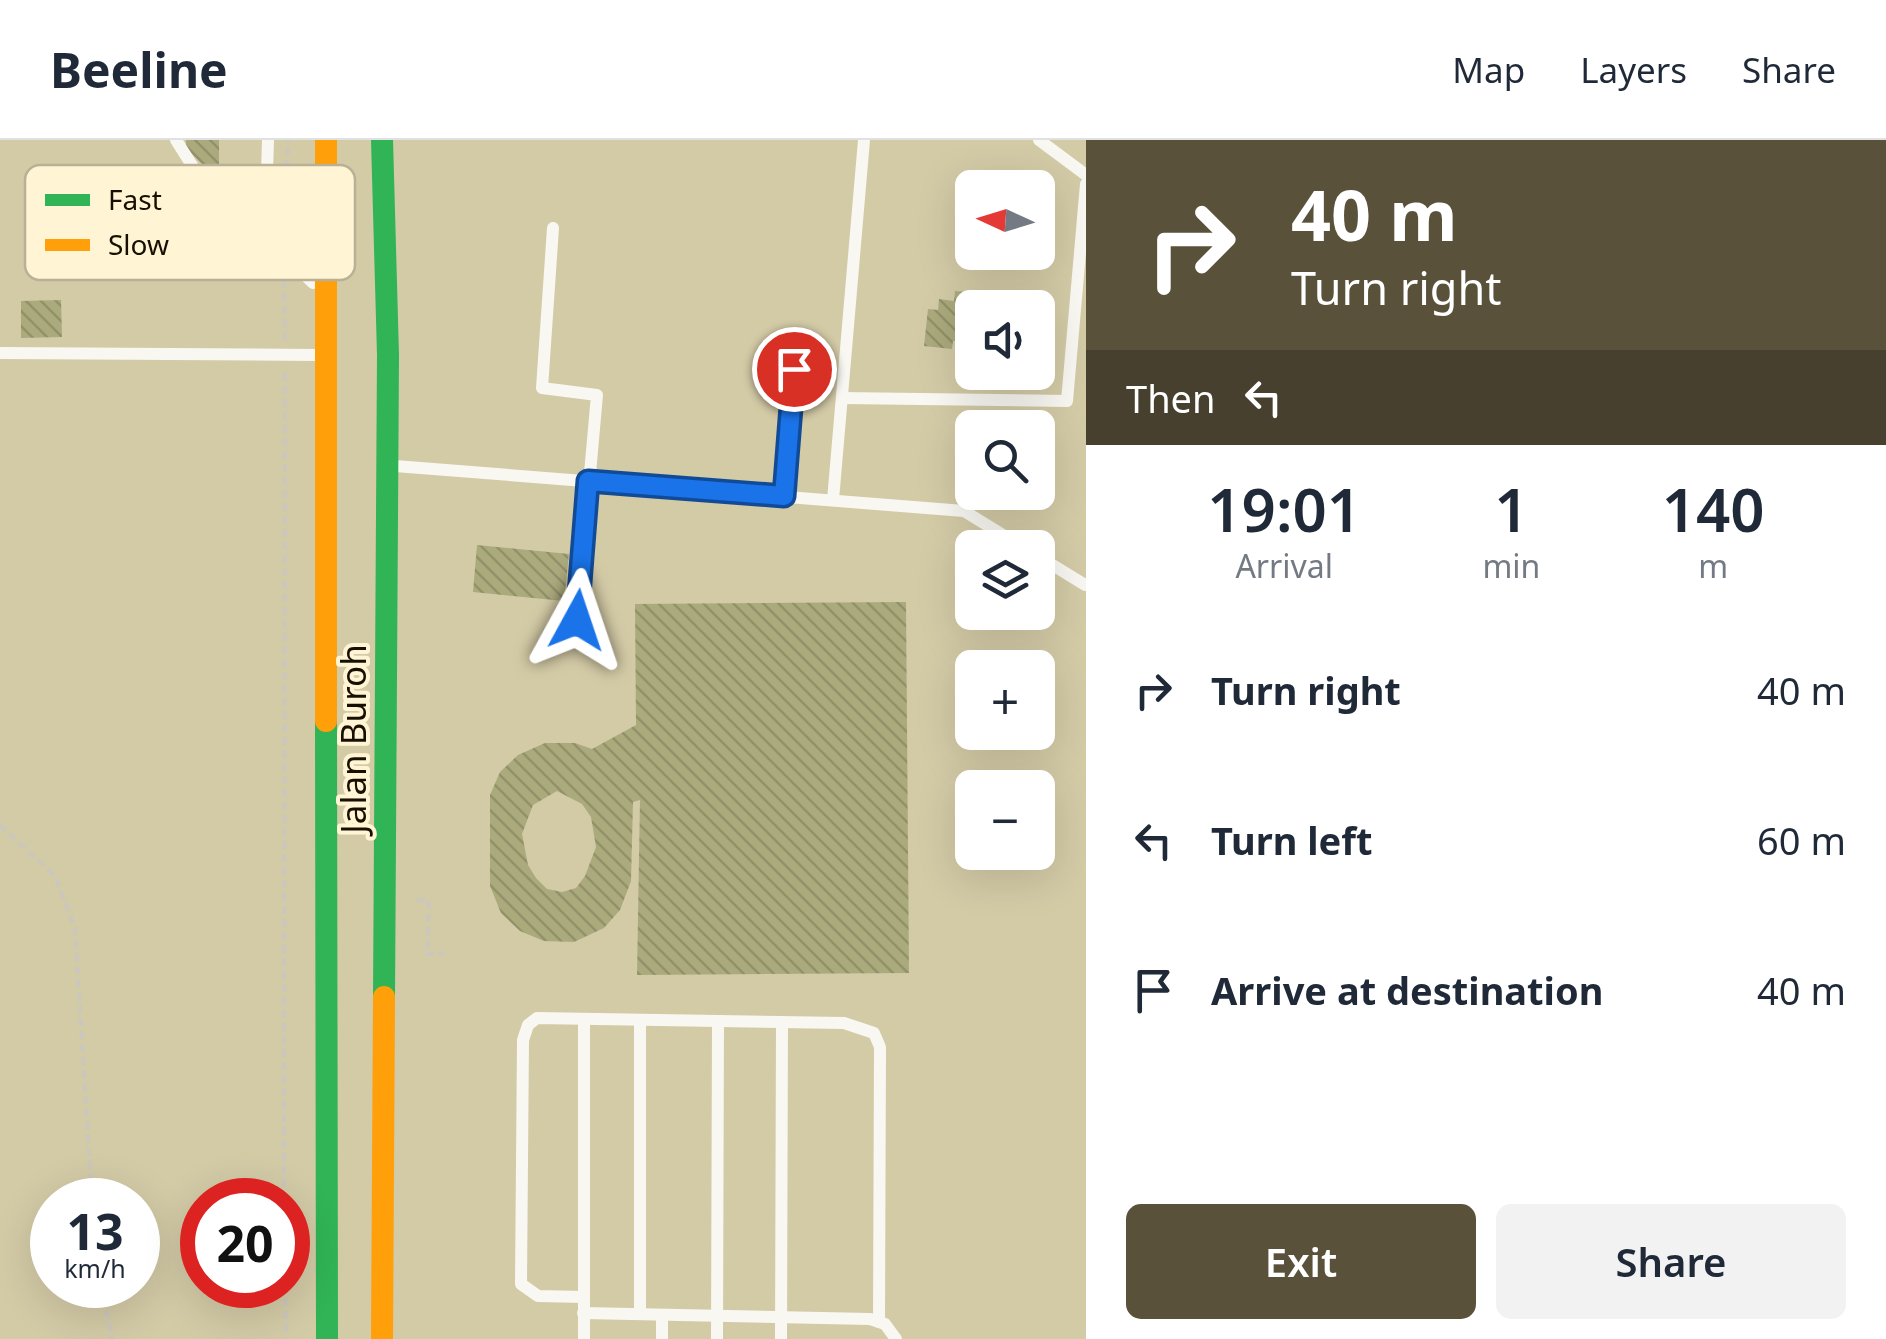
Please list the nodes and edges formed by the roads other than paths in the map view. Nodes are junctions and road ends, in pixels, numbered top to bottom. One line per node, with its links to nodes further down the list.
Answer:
1 (176, 140): 6 (lane)
2 (268, 140): 7 (lane)
3 (382, 140): 18 (highway, Jalan Buroh)
4 (864, 140): 17 (lane)
5 (1039, 140): 8 (lane)
6 (191, 165)
7 (267, 165)
8 (1086, 175)
9 (1086, 184): 17 (lane)
10 (553, 228): 19 (lane)
11 (311, 280): 13 (lane)
12 (326, 280): 13 (highway, Jalan Buroh)
13 (326, 295): 15 (highway, Jalan Buroh)
14 (0, 353): 15 (lane)
15 (326, 355): 31 (highway, Jalan Buroh)
16 (794, 369): 20 (lane)
17 (842, 398): 21 (lane)
18 (387, 466): 19 (lane); 30 (highway, Jalan Buroh)
19 (588, 481): 20 (lane); 25 (lane)
20 (784, 496): 21 (lane)
21 (834, 500): 22 (lane)
22 (996, 530)
23 (1055, 566): 24 (lane)
24 (1085, 585)
25 (577, 620)
26 (584, 1019): 27 (lane); 32 (lane); 32 (lane)
27 (640, 1020): 28 (lane); 35 (lane)
28 (718, 1022): 29 (lane); 37 (lane)
29 (782, 1022): 38 (lane); 39 (lane)
30 (383, 1221): 33 (highway); 42 (highway, Jalan Buroh)
31 (327, 1238): 40 (highway); 41 (highway, Jalan Buroh)
32 (584, 1297): 34 (lane)
33 (406, 1302)
34 (584, 1313): 35 (lane); 43 (lane)
35 (640, 1314): 36 (lane)
36 (662, 1315): 37 (lane); 44 (lane)
37 (717, 1316): 38 (lane); 45 (lane)
38 (782, 1317): 39 (lane); 46 (lane)
39 (879, 1322): 47 (lane)
40 (306, 1339)
41 (327, 1339)
42 (382, 1339)
43 (584, 1339)
44 (662, 1339)
45 (717, 1339)
46 (782, 1339)
47 (896, 1339)

